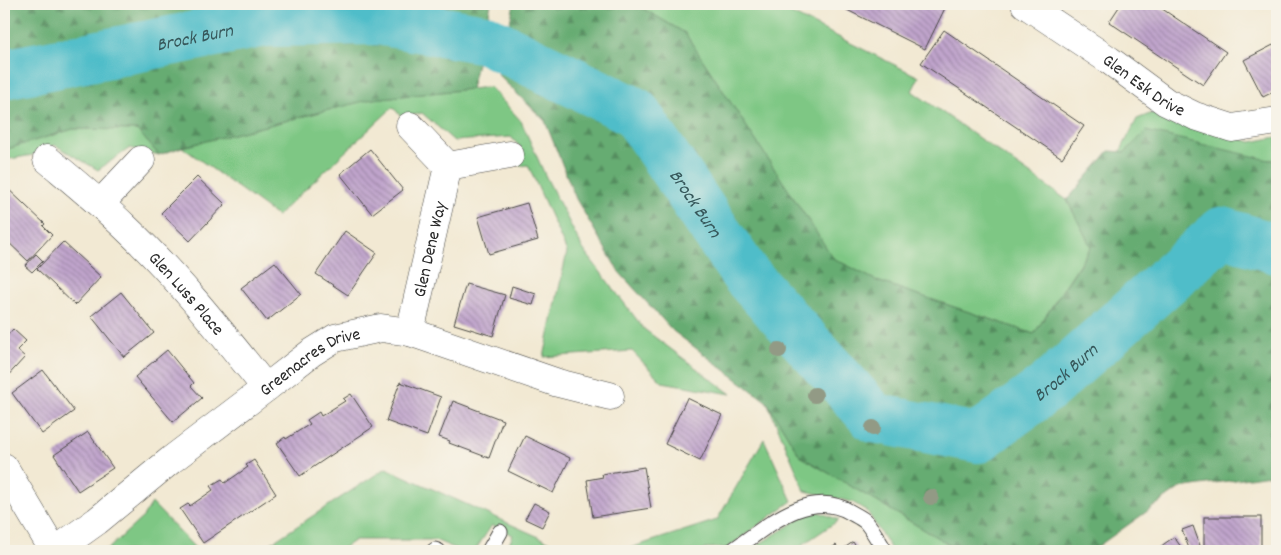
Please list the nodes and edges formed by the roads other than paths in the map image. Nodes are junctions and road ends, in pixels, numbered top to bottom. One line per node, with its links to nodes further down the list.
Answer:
1 (1025, 4): 2 (street, Glen Esk Drive)
2 (1277, 121)
3 (410, 126): 7 (street)
4 (510, 155): 7 (street)
5 (47, 159): 8 (street, Glen Luss Place)
6 (141, 160): 8 (street)
7 (448, 166): 9 (street, Glen Dene Way)
8 (100, 204): 10 (street, Glen Luss Place)
9 (410, 332): 10 (street, Greenacres Drive); 11 (street, Greenacres Drive)
10 (266, 388): 14 (street, Greenacres Drive)
11 (610, 396)
12 (4, 467): 14 (street)
13 (500, 532): 15 (lane)
14 (54, 551)
15 (489, 551)
16 (732, 551): 17 (lane)
17 (885, 551)

